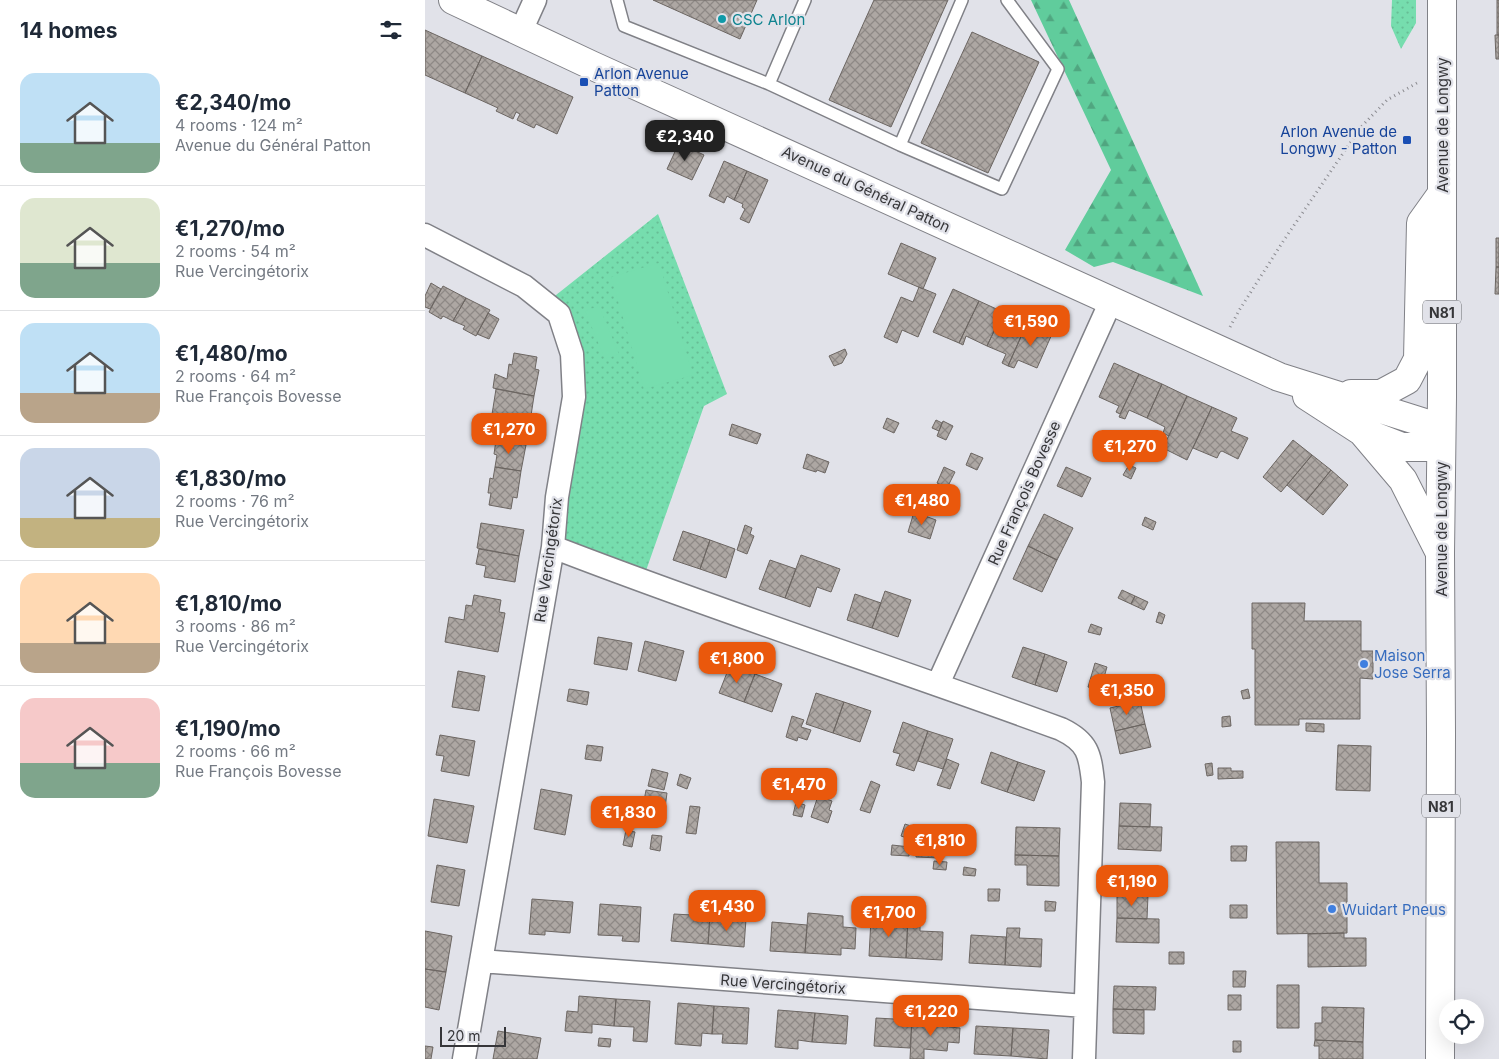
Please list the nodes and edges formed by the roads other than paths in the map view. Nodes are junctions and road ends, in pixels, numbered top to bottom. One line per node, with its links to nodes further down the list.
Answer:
1 (453, 0): 8 (main road, Avenue du Général Patton)
2 (535, 0): 8 (street)
3 (617, 0): 9 (lane)
4 (805, 0): 9 (lane)
5 (962, 0): 10 (lane)
6 (1007, 0): 10 (lane)
7 (1442, 0): 11 (main road, Avenue de Longwy / N81)
8 (521, 31): 13 (main road, Avenue du Général Patton)
9 (769, 84): 10 (lane)
10 (900, 144)
11 (1441, 195): 14 (main road, N81); 16 (main road, Avenue de Longwy / N81)
12 (425, 235): 17 (street, Rue Vercingétorix)
13 (1111, 301): 14 (main road, Avenue du Général Patton); 19 (street, Rue François Bovesse)
14 (1279, 377): 15 (main road); 16 (main road)
15 (1361, 431): 16 (main road); 18 (main road)
16 (1441, 438): 18 (main road, Avenue de Longwy / N81)
17 (553, 547): 19 (street); 20 (street, Rue Vercingétorix)
18 (1440, 553): 24 (main road, Avenue de Longwy / N81)
19 (938, 684): 21 (street)
20 (481, 961): 21 (street, Rue Vercingétorix); 22 (street, Rue Vercingétorix)
21 (1085, 1006): 23 (street)
22 (464, 1059)
23 (1084, 1059)
24 (1440, 1059)

